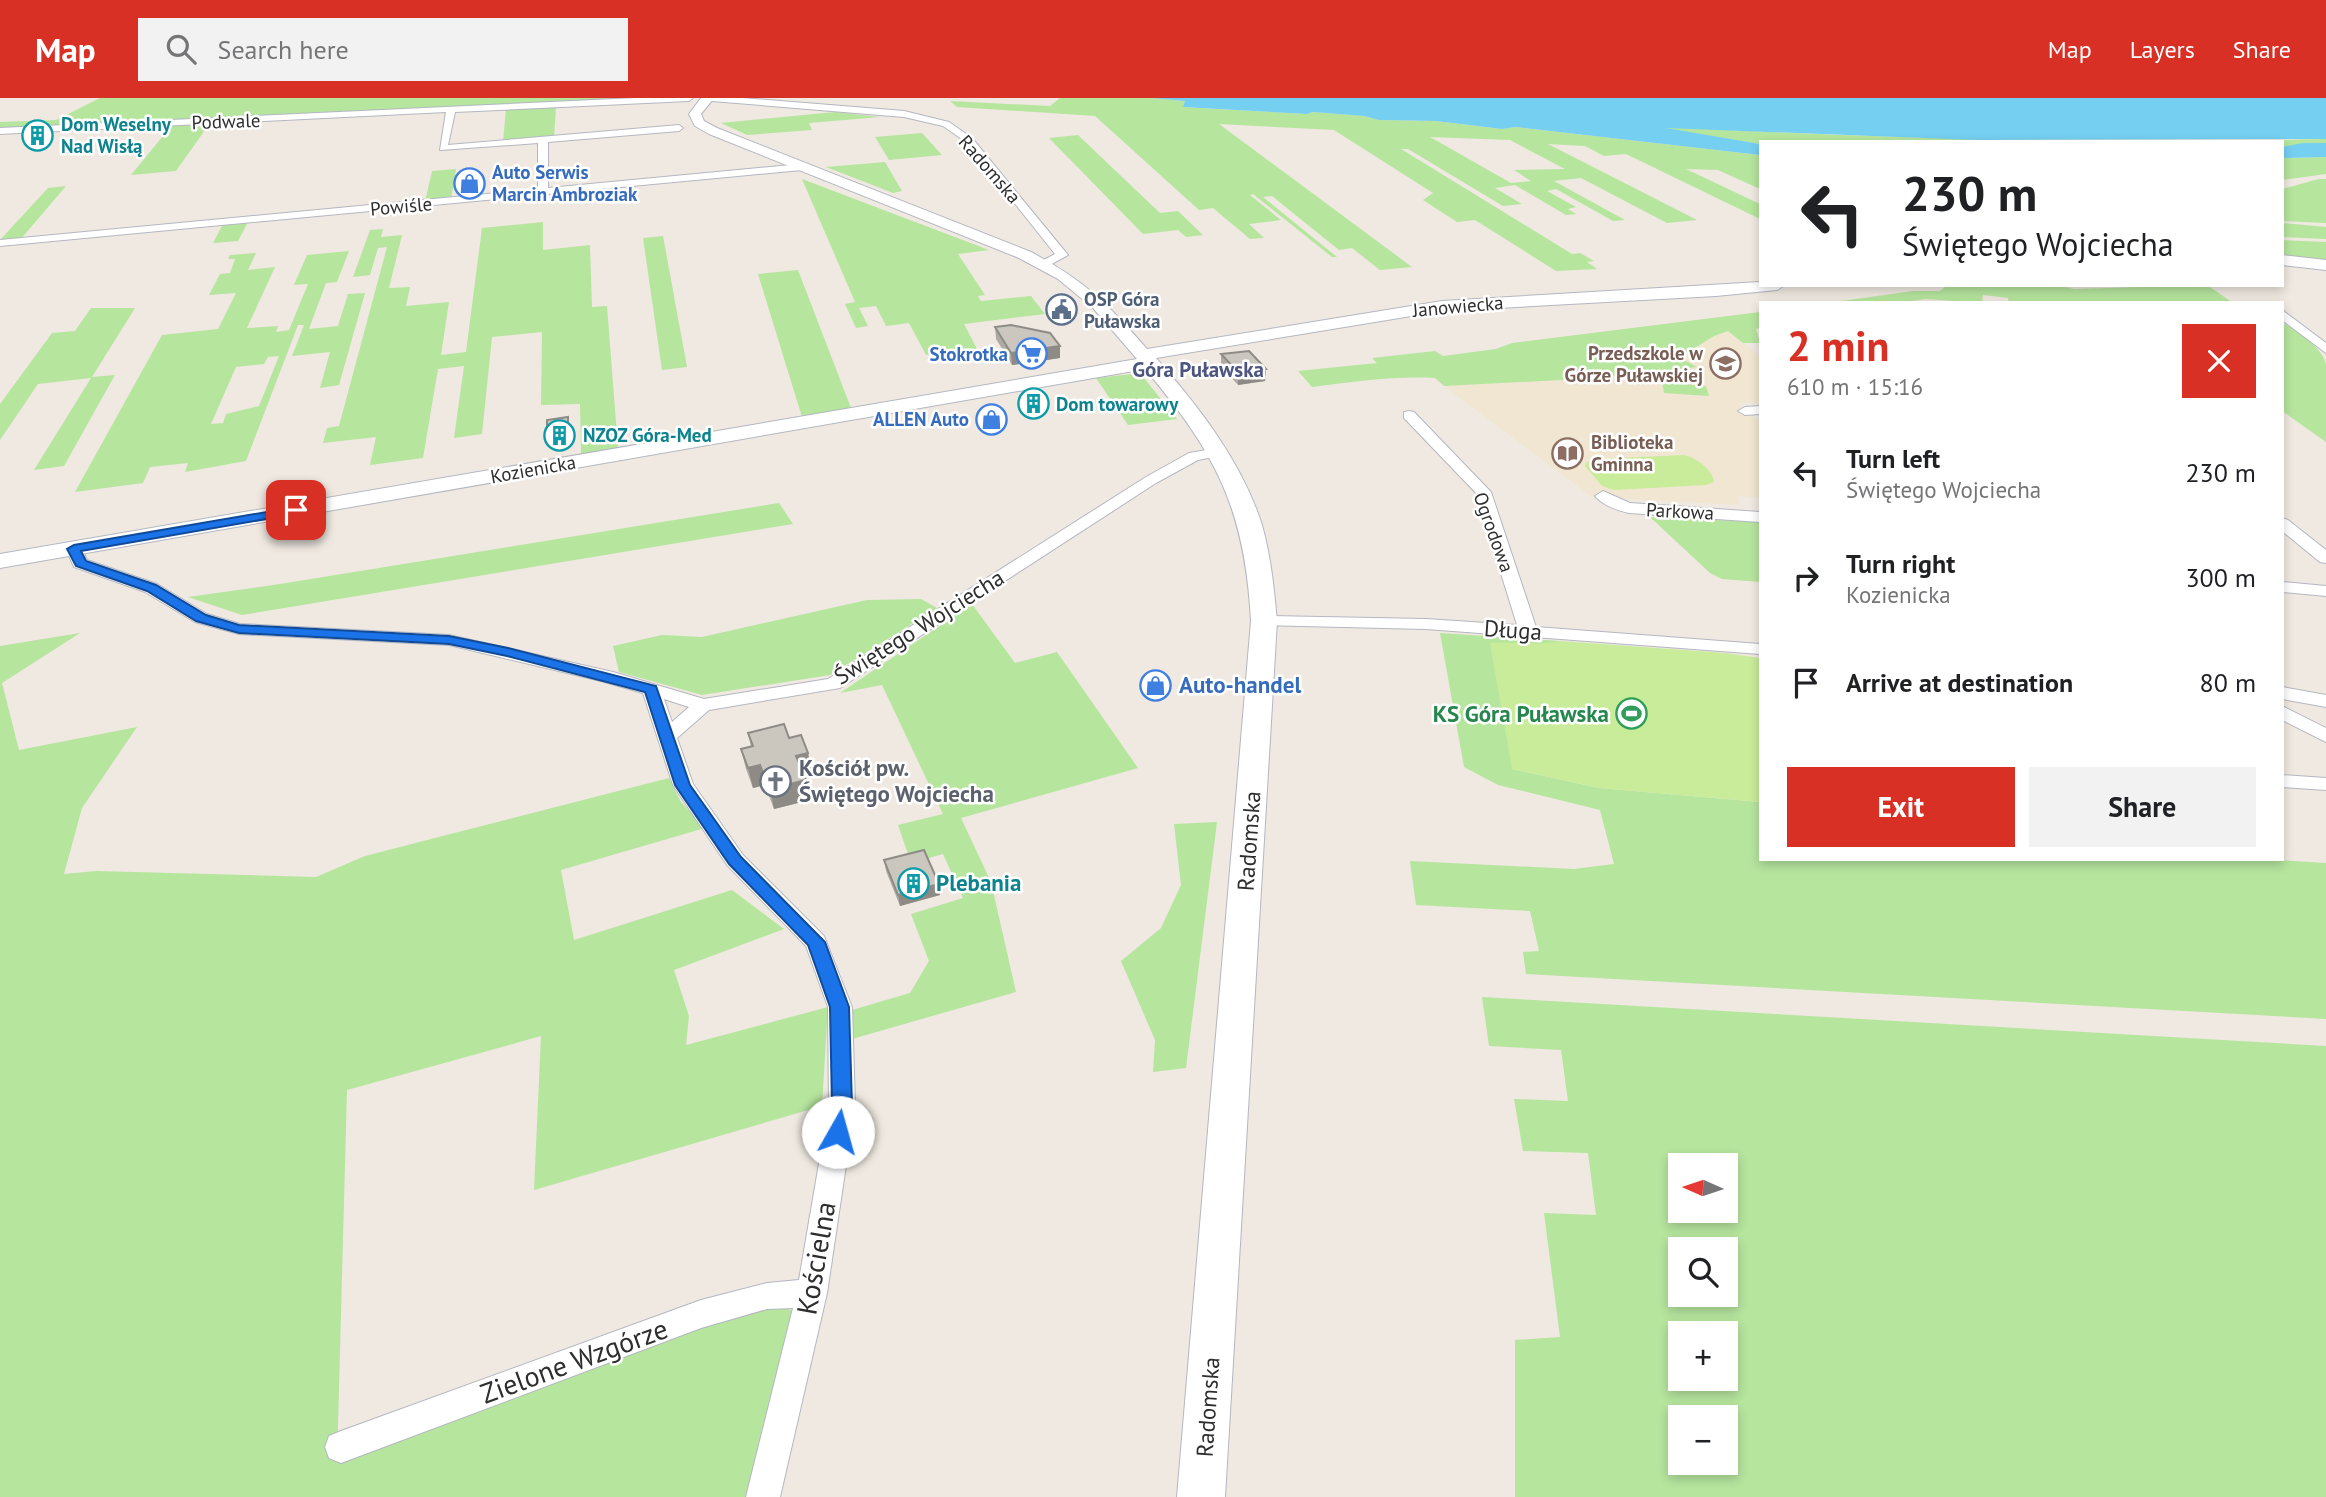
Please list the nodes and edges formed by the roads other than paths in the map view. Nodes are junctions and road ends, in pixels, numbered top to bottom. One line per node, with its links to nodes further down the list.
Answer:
1 (688, 98): 3 (street, Podwale)
2 (710, 98): 7 (main road, Radomska); 11 (street, Radomska)
3 (451, 111): 5 (street, Podwale); 6 (street)
4 (679, 128): 6 (street)
5 (0, 131)
6 (543, 139): 8 (street)
7 (802, 167): 8 (street, Powiśle); 11 (main road, Radomska)
8 (543, 192): 9 (street, Powiśle)
9 (0, 243)
10 (2284, 260): 12 (main road)
11 (1044, 264): 16 (main road, Radomska)
12 (2326, 265)
13 (1760, 287): 16 (main road, Janowiecka)
14 (2284, 316): 15 (street)
15 (2325, 347)
16 (1145, 359): 20 (main road, Radomska); 24 (main road, Kozienicka)
17 (1759, 410): 18 (street)
18 (1745, 411)
19 (1409, 415): 30 (street, Ogrodowa)
20 (1219, 452): 29 (main road, Radomska); 35 (street, Świętego Wojciecha)
21 (1603, 496): 22 (street, Parkowa)
22 (1759, 517)
23 (2284, 525): 25 (street)
24 (74, 549): 26 (main road, Kozienicka); 32 (street, Świętego Wojciecha)
25 (2326, 558)
26 (0, 561)
27 (2284, 587): 28 (street)
28 (2326, 592)
29 (1264, 621): 30 (street, Długa); 44 (main road, Radomska)
30 (1528, 631): 31 (street, Długa)
31 (1759, 649)
32 (651, 689): 35 (street, Świętego Wojciecha); 37 (street, Kościelna)
33 (2284, 693): 34 (street)
34 (2326, 701)
35 (703, 705): 37 (street)
36 (2284, 713): 38 (street)
37 (667, 736): 41 (street, Kościelna)
38 (2326, 736)
39 (2284, 781): 40 (street)
40 (2326, 784)
41 (812, 1293): 42 (street, Zielone Wzgórze); 43 (street, Kościelna)
42 (341, 1447)
43 (763, 1497)
44 (1201, 1497)

